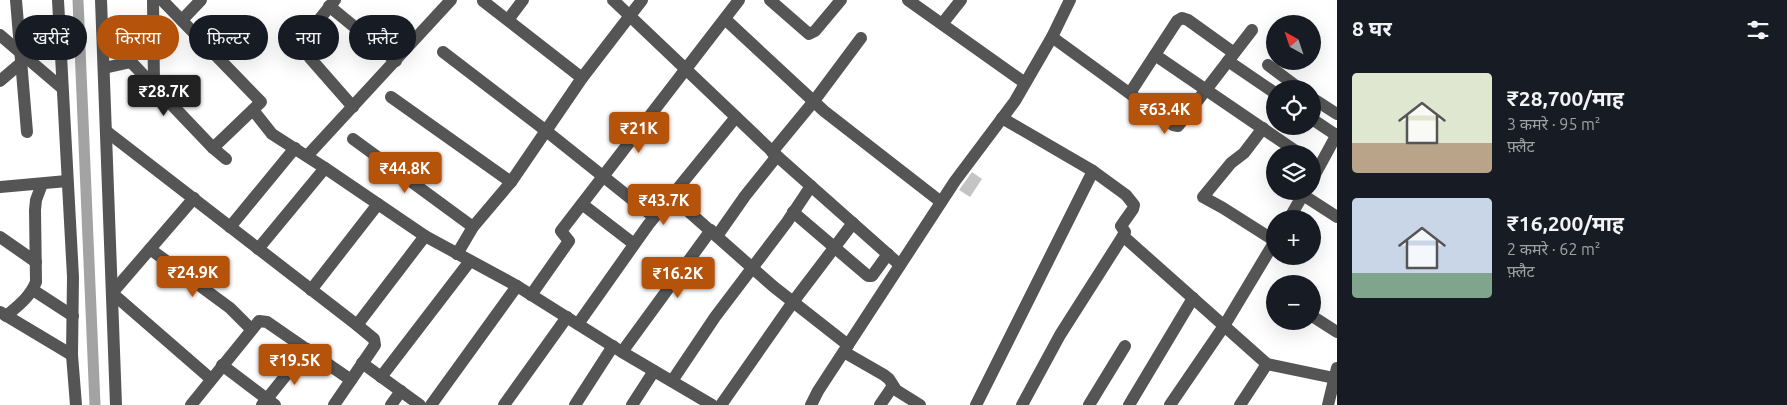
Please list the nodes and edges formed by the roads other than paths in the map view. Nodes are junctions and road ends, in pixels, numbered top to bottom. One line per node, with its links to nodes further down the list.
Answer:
1 (16, 0): 19 (street)
2 (58, 0): 46 (street)
3 (101, 0): 37 (street)
4 (154, 0): 44 (street)
5 (162, 0): 22 (street)
6 (201, 0): 22 (street)
7 (451, 0): 36 (street)
8 (522, 0): 23 (street)
9 (613, 0): 20 (street)
10 (642, 0): 20 (street)
11 (739, 0): 21 (street)
12 (841, 0): 17 (street)
13 (908, 0): 24 (street)
14 (961, 0): 24 (street)
15 (1070, 0): 28 (street)
16 (483, 1): 23 (street)
17 (773, 1)
18 (332, 3): 36 (street); 52 (street)
19 (17, 15)
20 (630, 15): 38 (street); 40 (street)
21 (725, 19): 38 (street); 50 (street)
22 (182, 20): 53 (street)
23 (508, 20): 40 (street)
24 (942, 24): 43 (street)
25 (1252, 30): 32 (street)
26 (0, 35): 29 (street)
27 (861, 38): 50 (street)
28 (1052, 38): 43 (street); 48 (street)
29 (15, 51)
30 (443, 52): 59 (street)
31 (1155, 55): 32 (street); 47 (street); 48 (street)
32 (1231, 57): 45 (street); 47 (street)
33 (19, 60): 42 (street)
34 (21, 60): 61 (street)
35 (24, 60): 46 (street)
36 (396, 61): 52 (street)
37 (104, 68): 44 (street); 60 (street)
38 (687, 69): 55 (street); 73 (street)
39 (1274, 70): 41 (street)
40 (582, 78): 59 (street)
41 (1287, 80)
42 (0, 81)
43 (1025, 83): 56 (street)
44 (154, 85): 65 (street)
45 (1266, 86)
46 (62, 88): 74 (street)
47 (1207, 90): 48 (street); 58 (street)
48 (1130, 93)
49 (391, 97): 75 (street)
50 (814, 101): 67 (street); 82 (street)
51 (1321, 104): 54 (street)
52 (354, 107): 68 (street)
53 (252, 110): 65 (street); 66 (street)
54 (1337, 114)
55 (736, 117): 67 (street); 79 (street)
56 (1002, 118): 72 (street); 82 (street)
57 (1321, 124): 62 (street)
58 (1263, 128): 64 (street); 92 (street)
59 (545, 130): 73 (street); 75 (street)
60 (106, 131): 80 (street); 110 (street)
61 (27, 132)
62 (1337, 134): 69 (street)
63 (353, 140): 90 (street)
64 (1287, 145)
65 (213, 148): 70 (street)
66 (295, 148): 68 (street); 89 (street)
67 (775, 154): 77 (street); 91 (street)
68 (307, 156): 71 (street)
69 (1321, 158)
70 (226, 159)
71 (325, 168): 83 (street); 99 (street)
72 (1093, 171): 94 (street); 156 (street)
73 (603, 177): 84 (street); 86 (street)
74 (68, 181): 76 (street); 115 (street)
75 (510, 182): 90 (street)
76 (42, 184): 78 (street); 104 (street)
77 (811, 186): 85 (street); 88 (street)
78 (0, 187)
79 (672, 196): 86 (street); 91 (street)
80 (194, 198): 89 (street); 98 (street)
81 (1314, 200): 87 (street)
82 (941, 202): 105 (street)
83 (378, 204): 93 (street); 109 (street)
84 (582, 204): 96 (street); 111 (street)
85 (794, 212): 97 (street); 106 (street)
86 (654, 217): 96 (street)
87 (1337, 217)
88 (853, 223): 97 (street); 101 (street)
89 (230, 227): 99 (street)
90 (473, 227): 100 (street)
91 (714, 233): 106 (street); 124 (street)
92 (1266, 235)
93 (425, 236): 100 (street); 118 (street)
94 (1123, 236): 112 (street); 157 (street)
95 (0, 237): 104 (street)
96 (634, 244): 116 (street)
97 (835, 248): 101 (street); 113 (street)
98 (150, 249): 110 (street); 120 (street)
99 (258, 249): 109 (street)
100 (457, 254): 103 (street)
101 (888, 254): 105 (street)
102 (1266, 256): 119 (street)
103 (470, 261): 107 (street); 132 (street)
104 (36, 262): 108 (street)
105 (900, 265): 125 (street)
106 (752, 268): 113 (street); 135 (street)
107 (517, 286): 111 (street); 147 (street)
108 (33, 290): 114 (street); 115 (street)
109 (311, 290): 118 (street)
110 (112, 293): 133 (street); 142 (street)
111 (531, 295): 116 (street)
112 (1193, 298): 119 (street); 140 (street)
113 (794, 302): 125 (street); 152 (street)
114 (3, 314): 126 (street)
115 (73, 316): 126 (street)
116 (573, 321): 124 (street); 148 (street)
117 (1321, 322): 121 (street)
118 (357, 326): 127 (street)
119 (1224, 326): 128 (street); 159 (street)
120 (251, 329): 123 (street); 129 (street)
121 (1337, 332)
122 (1125, 346): 158 (street)
123 (307, 349): 134 (street); 139 (street)
124 (617, 349): 130 (street); 149 (street)
125 (846, 349): 136 (street); 153 (street)
126 (72, 355): 141 (street)
127 (362, 363): 132 (street); 134 (street)
128 (1267, 364): 131 (street); 160 (street)
129 (222, 365): 133 (street); 139 (street)
130 (654, 371): 135 (street); 150 (street)
131 (1336, 373): 161 (street)
132 (381, 377): 137 (street)
133 (211, 379): 143 (street)
134 (351, 380): 144 (street)
135 (672, 381): 138 (street)
136 (893, 386): 154 (street); 155 (street)
137 (401, 392): 145 (street); 146 (street)
138 (694, 400): 151 (street)
139 (268, 403)
140 (1132, 404)
141 (76, 405)
142 (116, 405)
143 (190, 405)
144 (334, 405)
145 (391, 405)
146 (420, 405)
147 (431, 405)
148 (504, 405)
149 (575, 405)
150 (632, 405)
151 (712, 405)
152 (721, 405)
153 (811, 405)
154 (880, 405)
155 (920, 405)
156 (976, 405)
157 (1022, 405)
158 (1089, 405)
159 (1170, 405)
160 (1240, 405)
161 (1328, 405)

